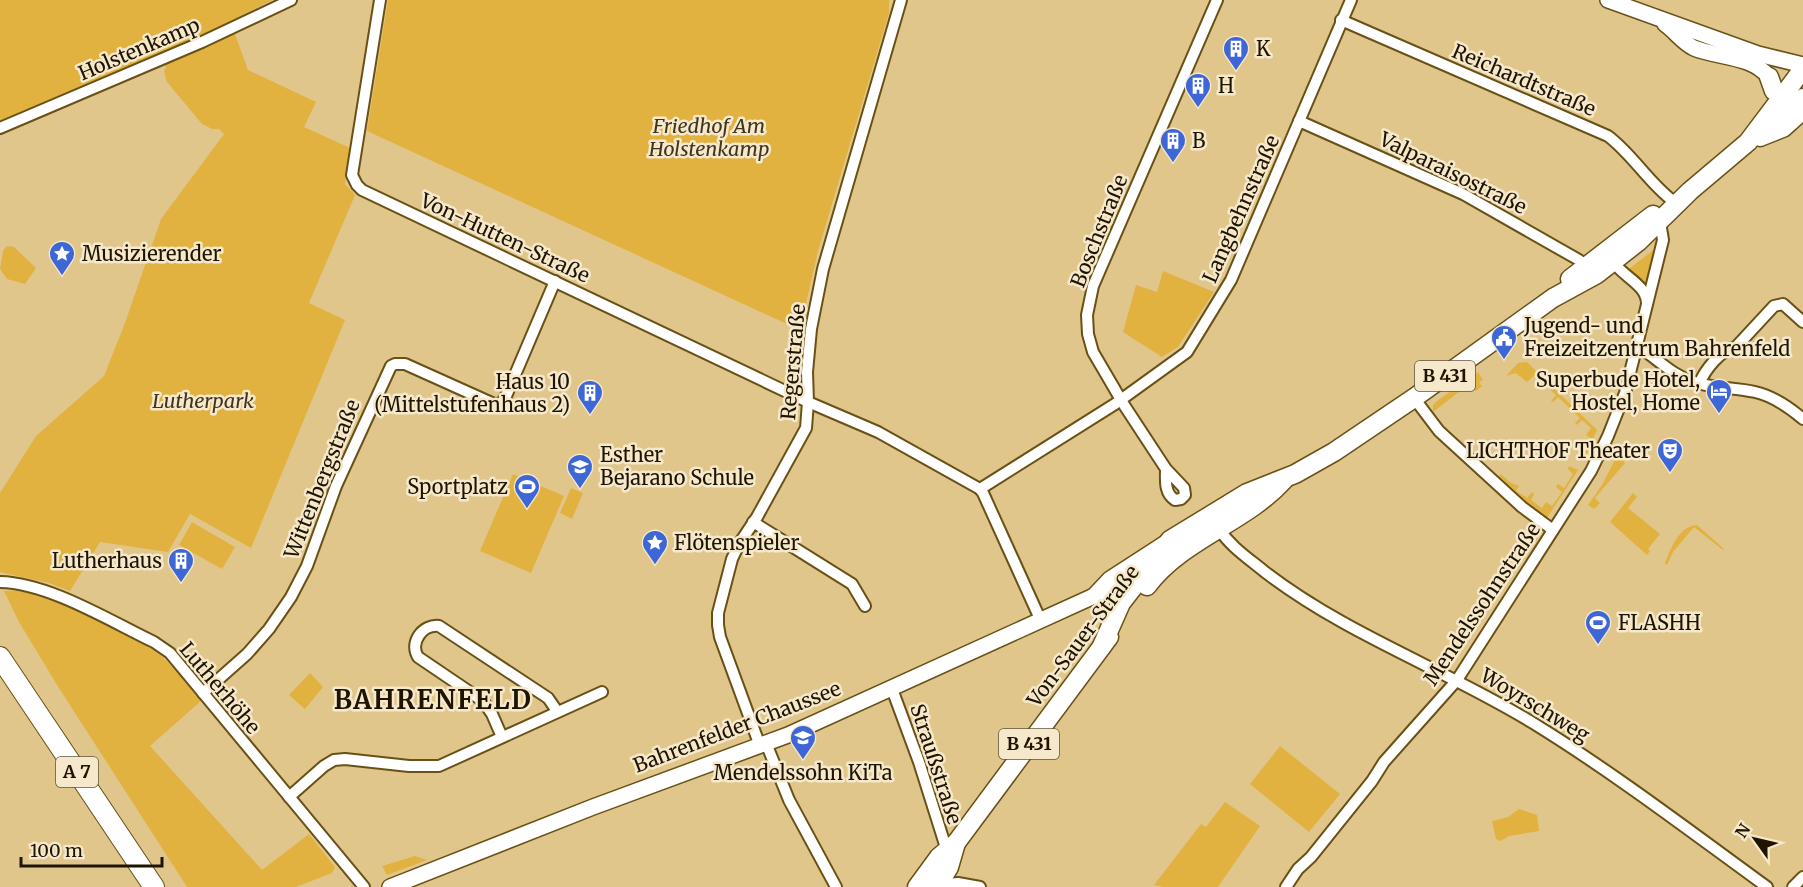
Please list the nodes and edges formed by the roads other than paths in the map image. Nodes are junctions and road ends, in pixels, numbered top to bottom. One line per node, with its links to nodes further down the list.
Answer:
1 (291, 0): 16 (street, Holstenkamp)
2 (380, 0): 24 (street, Von-Hutten-Straße)
3 (901, 0): 32 (street, Regerstraße)
4 (1217, 0): 31 (street, Boschstraße)
5 (1351, 0): 8 (street, Langbehnstraße)
6 (1608, 0): 7 (main road)
7 (1651, 15): 9 (main road); 10 (main road)
8 (1341, 20): 15 (street, Langbehnstraße); 19 (street, Reichardtstraße)
9 (1690, 30): 10 (main road); 11 (main road)
10 (1724, 54): 12 (main road)
11 (1802, 72): 12 (main road, Bahrenfelder Chaussee / B 431)
12 (1773, 91): 17 (main road, Bahrenfelder Chaussee / B 431)
13 (1803, 98): 17 (main road, Bahrenfelder Chaussee / B 431)
14 (1803, 112): 17 (main road)
15 (1299, 121): 23 (street, Valparaisostraße); 31 (street, Langbehnstraße)
16 (0, 128)
17 (1753, 140): 18 (main road, Bahrenfelder Chaussee / B 431)
18 (1690, 191): 19 (main road, Bahrenfelder Chaussee / B 431); 20 (main road, Bahrenfelder Chaussee / B 431)
19 (1673, 201): 20 (main road, Bahrenfelder Chaussee / B 431)
20 (1650, 224): 21 (main road, Bahrenfelder Chaussee / B 431); 22 (main road, Bahrenfelder Chaussee / B 431); 26 (street, Mendelssohnstraße)
21 (1617, 242): 22 (street); 23 (main road, Bahrenfelder Chaussee / B 431)
22 (1614, 262): 25 (main road, Bahrenfelder Chaussee / B 431); 26 (street)
23 (1585, 267): 25 (main road, Bahrenfelder Chaussee / B 431)
24 (555, 281): 32 (street, Von-Hutten-Straße); 53 (street, Wittenbergstraße)
25 (1553, 298): 30 (main road, Bahrenfelder Chaussee / B 431)
26 (1647, 306): 28 (street, Mendelssohnstraße)
27 (1803, 322): 29 (street)
28 (1636, 346): 29 (street); 39 (street, Mendelssohnstraße)
29 (1699, 384): 33 (street)
30 (1414, 398): 35 (main road, Bahrenfelder Chaussee / B 431); 39 (street)
31 (1120, 399): 34 (street, Boschstraße); 36 (street, Langbehnstraße)
32 (808, 402): 36 (street, Von-Hutten-Straße); 37 (street, Regerstraße)
33 (1803, 419)
34 (1166, 469)
35 (1285, 479): 38 (main road, Bahrenfelder Chaussee / B 431); 40 (main road, Bahrenfelder Chaussee / B 431)
36 (980, 489): 46 (street)
37 (753, 522): 45 (street); 56 (street, Regerstraße)
38 (1219, 529): 41 (main road, Bahrenfelder Chaussee / B 431); 50 (street, Woyrschweg)
39 (1553, 530): 50 (street, Mendelssohnstraße)
40 (1170, 540): 42 (main road, Bahrenfelder Chaussee / B 431); 44 (main road, Bahrenfelder Chaussee)
41 (1160, 571): 42 (main road, Bahrenfelder Chaussee); 47 (main road, Von-Sauer-Straße / B 431)
42 (1137, 580): 44 (main road, Bahrenfelder Chaussee); 47 (main road, Bahrenfelder Chaussee / B 431)
43 (0, 582): 53 (street, Lutherhöhe)
44 (1094, 596): 46 (main road, Bahrenfelder Chaussee)
45 (865, 606)
46 (1041, 621): 51 (main road, Bahrenfelder Chaussee)
47 (1102, 646): 58 (main road, Von-Sauer-Straße / B 431)
48 (0, 657): 62 (highway, A 7)
49 (0, 680): 61 (highway, A 7)
50 (1457, 680): 68 (street, Mendelssohnstraße); 69 (street, Woyrschweg)
51 (892, 689): 56 (main road, Bahrenfelder Chaussee); 58 (street, Straußstraße)
52 (602, 692): 54 (street)
53 (203, 693): 57 (street, Lutherhöhe)
54 (557, 711): 55 (street); 55 (street)
55 (502, 737): 57 (street)
56 (763, 745): 64 (main road, Bahrenfelder Chaussee); 65 (street, Regerstraße)
57 (289, 797): 63 (street, Lutherhöhe)
58 (948, 850): 60 (main road, Von-Sauer-Straße / B 431); 66 (main road, Von-Sauer-Straße / B 431)
59 (1803, 877): 70 (street)
60 (935, 886): 67 (street)
61 (137, 887)
62 (154, 887)
63 (364, 887)
64 (390, 887)
65 (836, 887)
66 (917, 887)
67 (980, 887)
68 (1286, 887)
69 (1767, 887)
70 (1792, 887)

